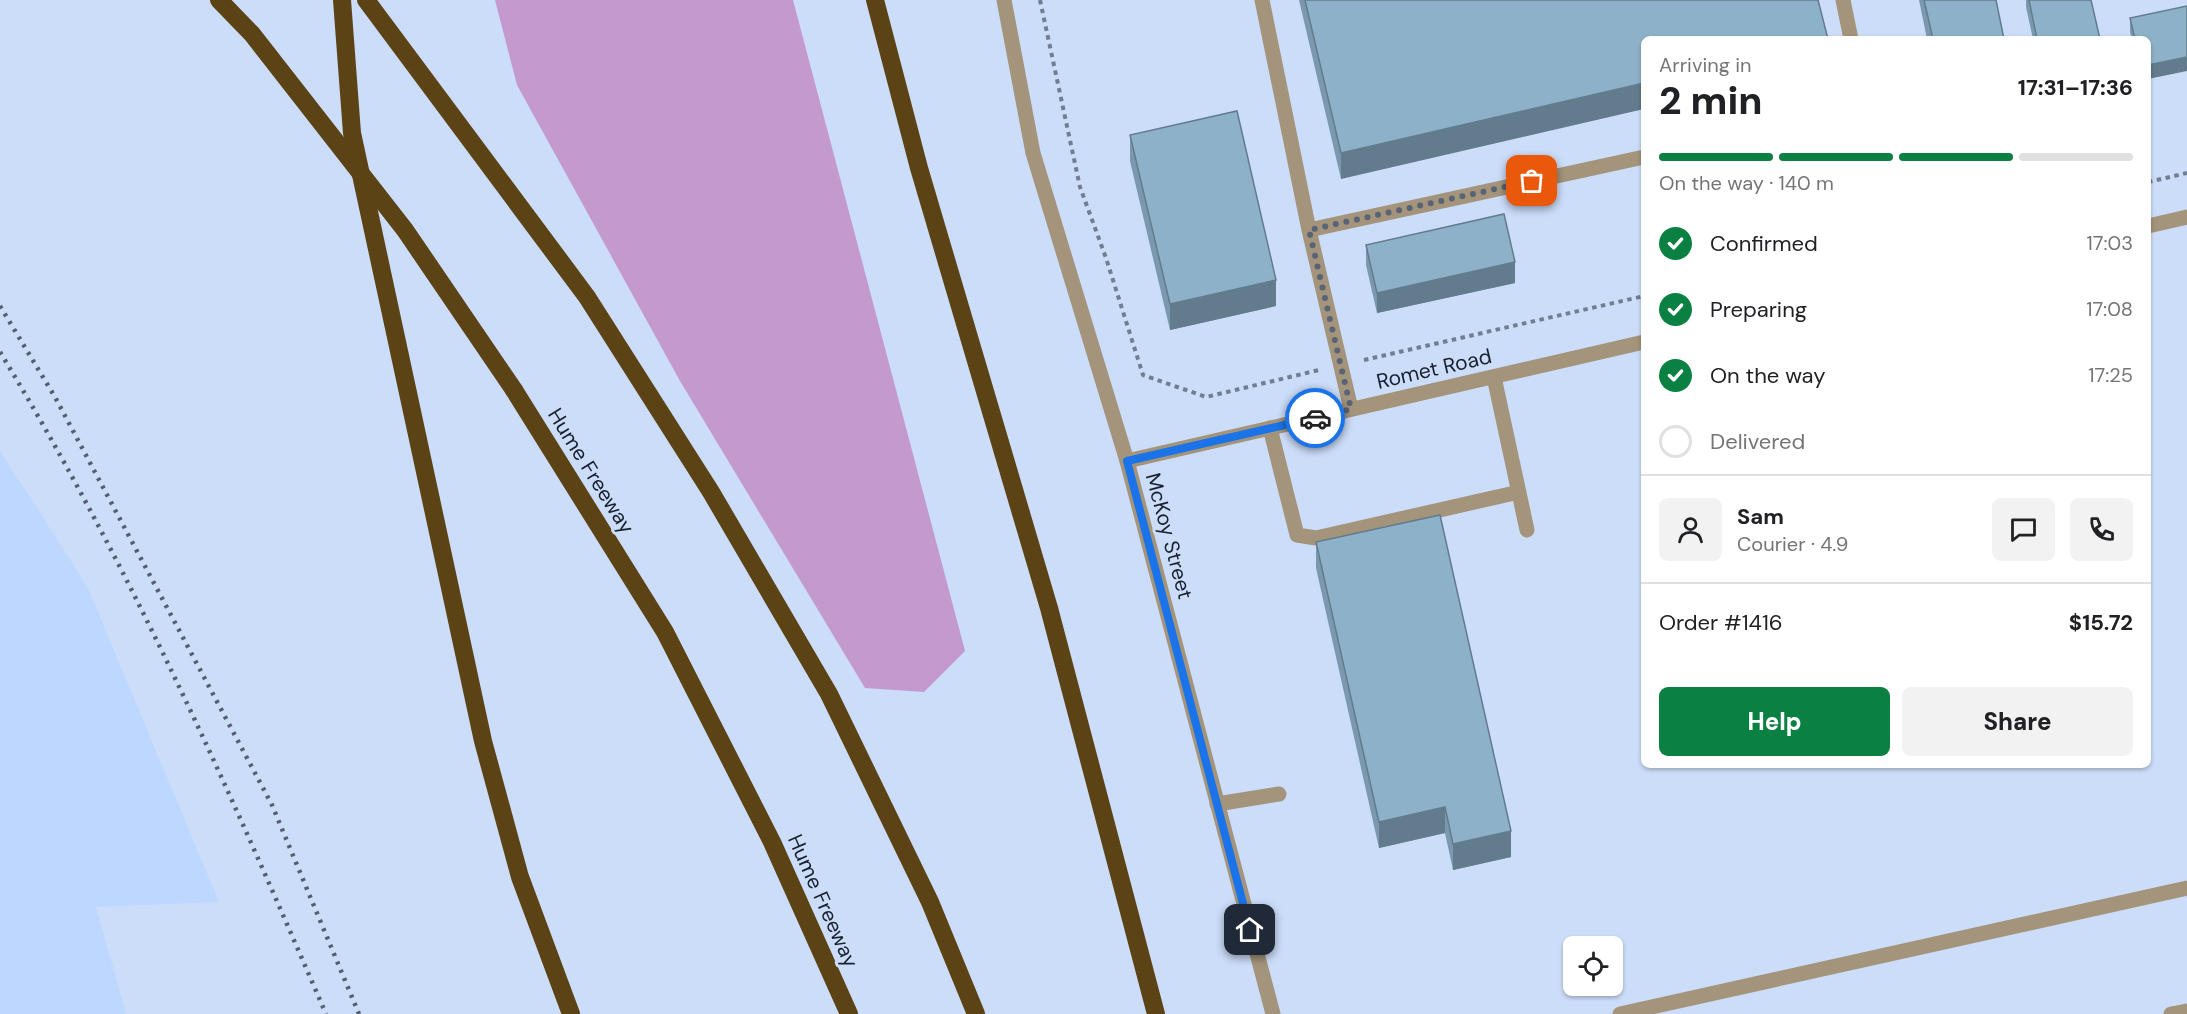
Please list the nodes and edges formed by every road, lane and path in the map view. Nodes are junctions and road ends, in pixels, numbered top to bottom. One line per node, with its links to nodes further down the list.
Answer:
1 (219, 0): 30 (highway, Hume Freeway, bridge)
2 (342, 0): 29 (highway)
3 (366, 0): 31 (highway)
4 (875, 0): 32 (highway)
5 (1004, 0): 22 (street, McKoy Street)
6 (1040, 0): 18 (path)
7 (1262, 0): 15 (street)
8 (1843, 0): 9 (street)
9 (1850, 36)
10 (1641, 158): 15 (street)
11 (2187, 173): 12 (path)
12 (2151, 181)
13 (2187, 217): 14 (street)
14 (2151, 225)
15 (1309, 230): 18 (street)
16 (1641, 297): 18 (path)
17 (1641, 343): 19 (street, Romet Road)
18 (1341, 365): 20 (street)
19 (1494, 377): 20 (street, Romet Road); 23 (street)
20 (1351, 409): 21 (street, Romet Road)
21 (1270, 428): 22 (street, Romet Road); 23 (street)
22 (1127, 461): 26 (street, McKoy Street)
23 (1519, 492): 24 (street)
24 (1527, 530)
25 (1279, 794): 26 (street)
26 (1217, 804): 33 (street, McKoy Street)
27 (2187, 888): 34 (street)
28 (2187, 1011): 35 (street)
29 (571, 1014)
30 (849, 1014)
31 (976, 1014)
32 (1156, 1014)
33 (1273, 1014)
34 (1620, 1014)
35 (2171, 1014)

